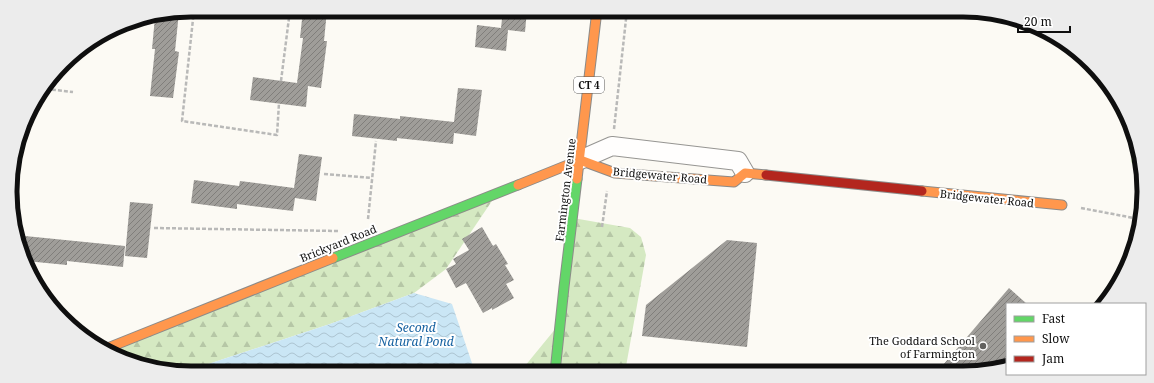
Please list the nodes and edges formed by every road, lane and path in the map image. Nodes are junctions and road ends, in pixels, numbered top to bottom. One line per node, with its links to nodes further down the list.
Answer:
1 (193, 17): 8 (path)
2 (289, 17): 5 (path)
3 (595, 17): 11 (street, Farmington Avenue / CT 4)
4 (626, 17): 9 (path)
5 (281, 81)
6 (50, 89): 7 (path)
7 (73, 92)
8 (279, 103)
9 (614, 131)
10 (376, 140): 14 (path)
11 (580, 160): 12 (street, Bridgewater Road); 12 (street, Bridgewater Road); 22 (street, Brickyard Road); 23 (street, Farmington Avenue / CT 4)
12 (745, 173): 16 (street, Bridgewater Road)
13 (324, 174): 14 (path)
14 (372, 178): 18 (path)
15 (608, 186): 19 (path)
16 (1062, 205): 17 (path)
17 (1135, 218)
18 (368, 219)
19 (602, 227)
20 (154, 228): 21 (path)
21 (338, 231)
22 (111, 347)
23 (556, 366)

